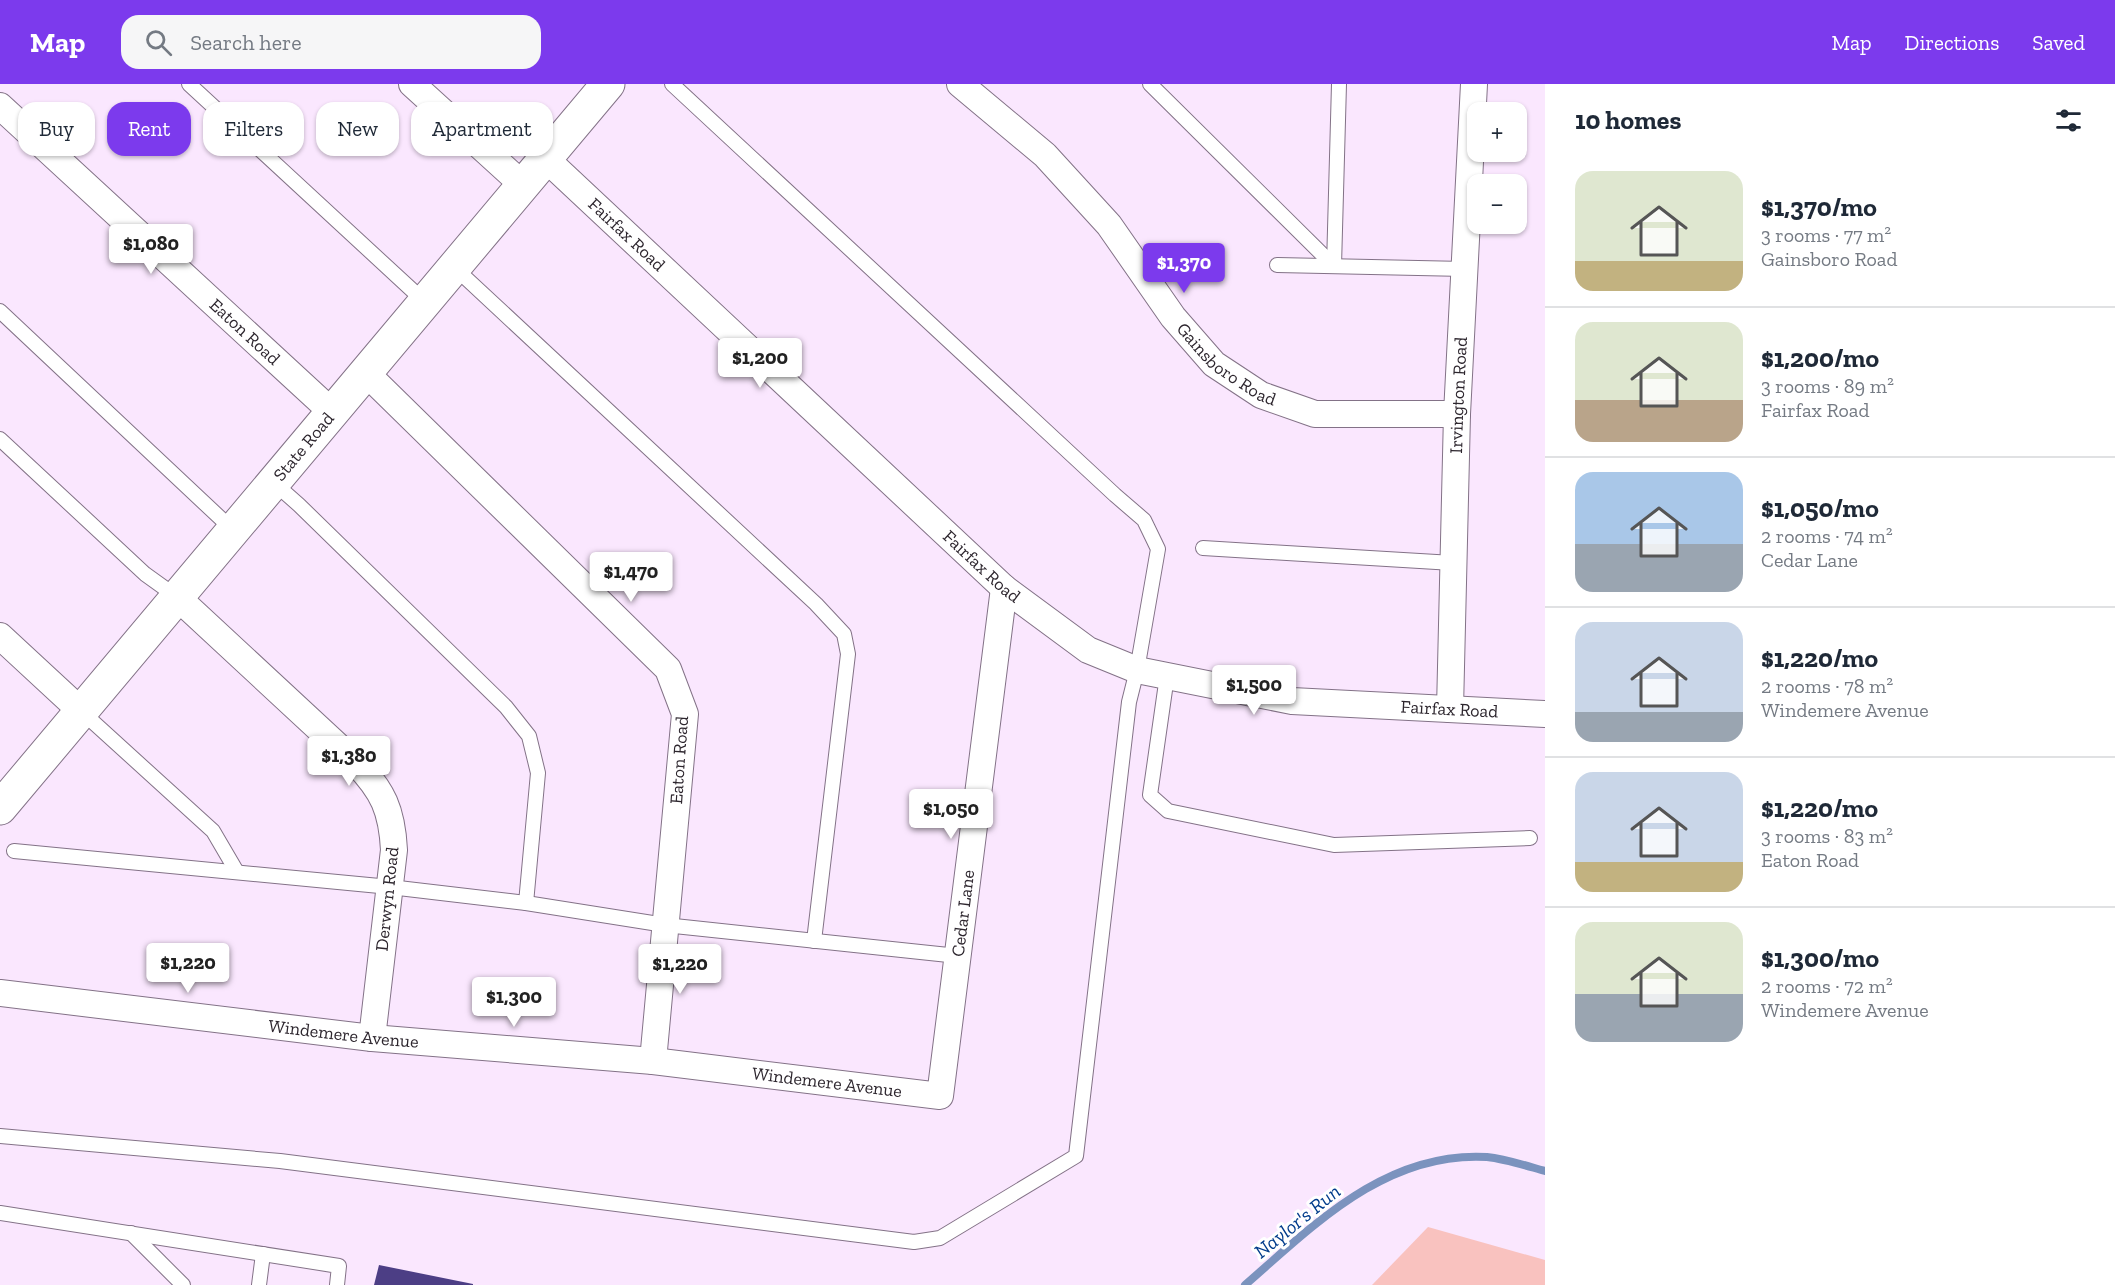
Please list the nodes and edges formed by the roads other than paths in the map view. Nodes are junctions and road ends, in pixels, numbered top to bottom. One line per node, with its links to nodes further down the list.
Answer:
1 (189, 84): 16 (lane)
2 (412, 84): 11 (street)
3 (608, 84): 10 (main road, State Road)
4 (672, 84): 29 (lane)
5 (960, 84): 20 (street, Gainsboro Road)
6 (1150, 84): 13 (lane)
7 (1339, 84): 13 (lane)
8 (1474, 84): 15 (street, Irvington Road)
9 (0, 106): 19 (street, Eaton Road)
10 (545, 158): 11 (main road, State Road); 26 (street, Fairfax Road)
11 (523, 185): 14 (main road, State Road)
12 (1277, 265): 13 (lane)
13 (1334, 266): 15 (lane)
14 (454, 267): 16 (main road, State Road); 41 (lane)
15 (1465, 269): 20 (street, Irvington Road)
16 (425, 302): 18 (main road, State Road)
17 (0, 311): 23 (lane)
18 (365, 372): 19 (main road, State Road); 40 (street, Eaton Road)
19 (332, 412): 22 (main road, State Road)
20 (1457, 414): 25 (street, Irvington Road)
21 (0, 439): 27 (lane)
22 (273, 482): 23 (main road, State Road); 39 (lane)
23 (233, 530): 27 (main road, State Road)
24 (1203, 548): 25 (lane)
25 (1454, 563): 31 (street, Irvington Road)
26 (1004, 588): 29 (street, Fairfax Road); 42 (street, Cedar Lane)
27 (177, 597): 32 (main road, State Road); 38 (street, Derwyn Road)
28 (0, 636): 32 (street)
29 (1137, 670): 30 (street, Fairfax Road); 47 (lane)
30 (1167, 676): 31 (street, Fairfax Road); 35 (lane)
31 (1450, 709): 33 (street, Fairfax Road)
32 (81, 711): 34 (main road, State Road); 37 (lane)
33 (1545, 714)
34 (0, 807)
35 (1530, 838)
36 (14, 851): 37 (lane)
37 (237, 872): 38 (lane)
38 (390, 887): 39 (lane); 44 (street, Derwyn Road)
39 (525, 903): 40 (lane)
40 (665, 925): 41 (lane); 45 (street, Eaton Road)
41 (814, 941): 42 (lane)
42 (958, 956): 46 (street, Cedar Lane)
43 (0, 993): 44 (street, Windemere Avenue)
44 (372, 1038): 45 (street, Windemere Avenue)
45 (652, 1061): 46 (street, Windemere Avenue)
46 (940, 1096)
47 (0, 1136)
48 (0, 1213): 49 (lane)
49 (131, 1233): 50 (lane); 51 (lane)
50 (263, 1254): 52 (lane); 53 (lane)
51 (183, 1285)
52 (259, 1285)
53 (338, 1285)

